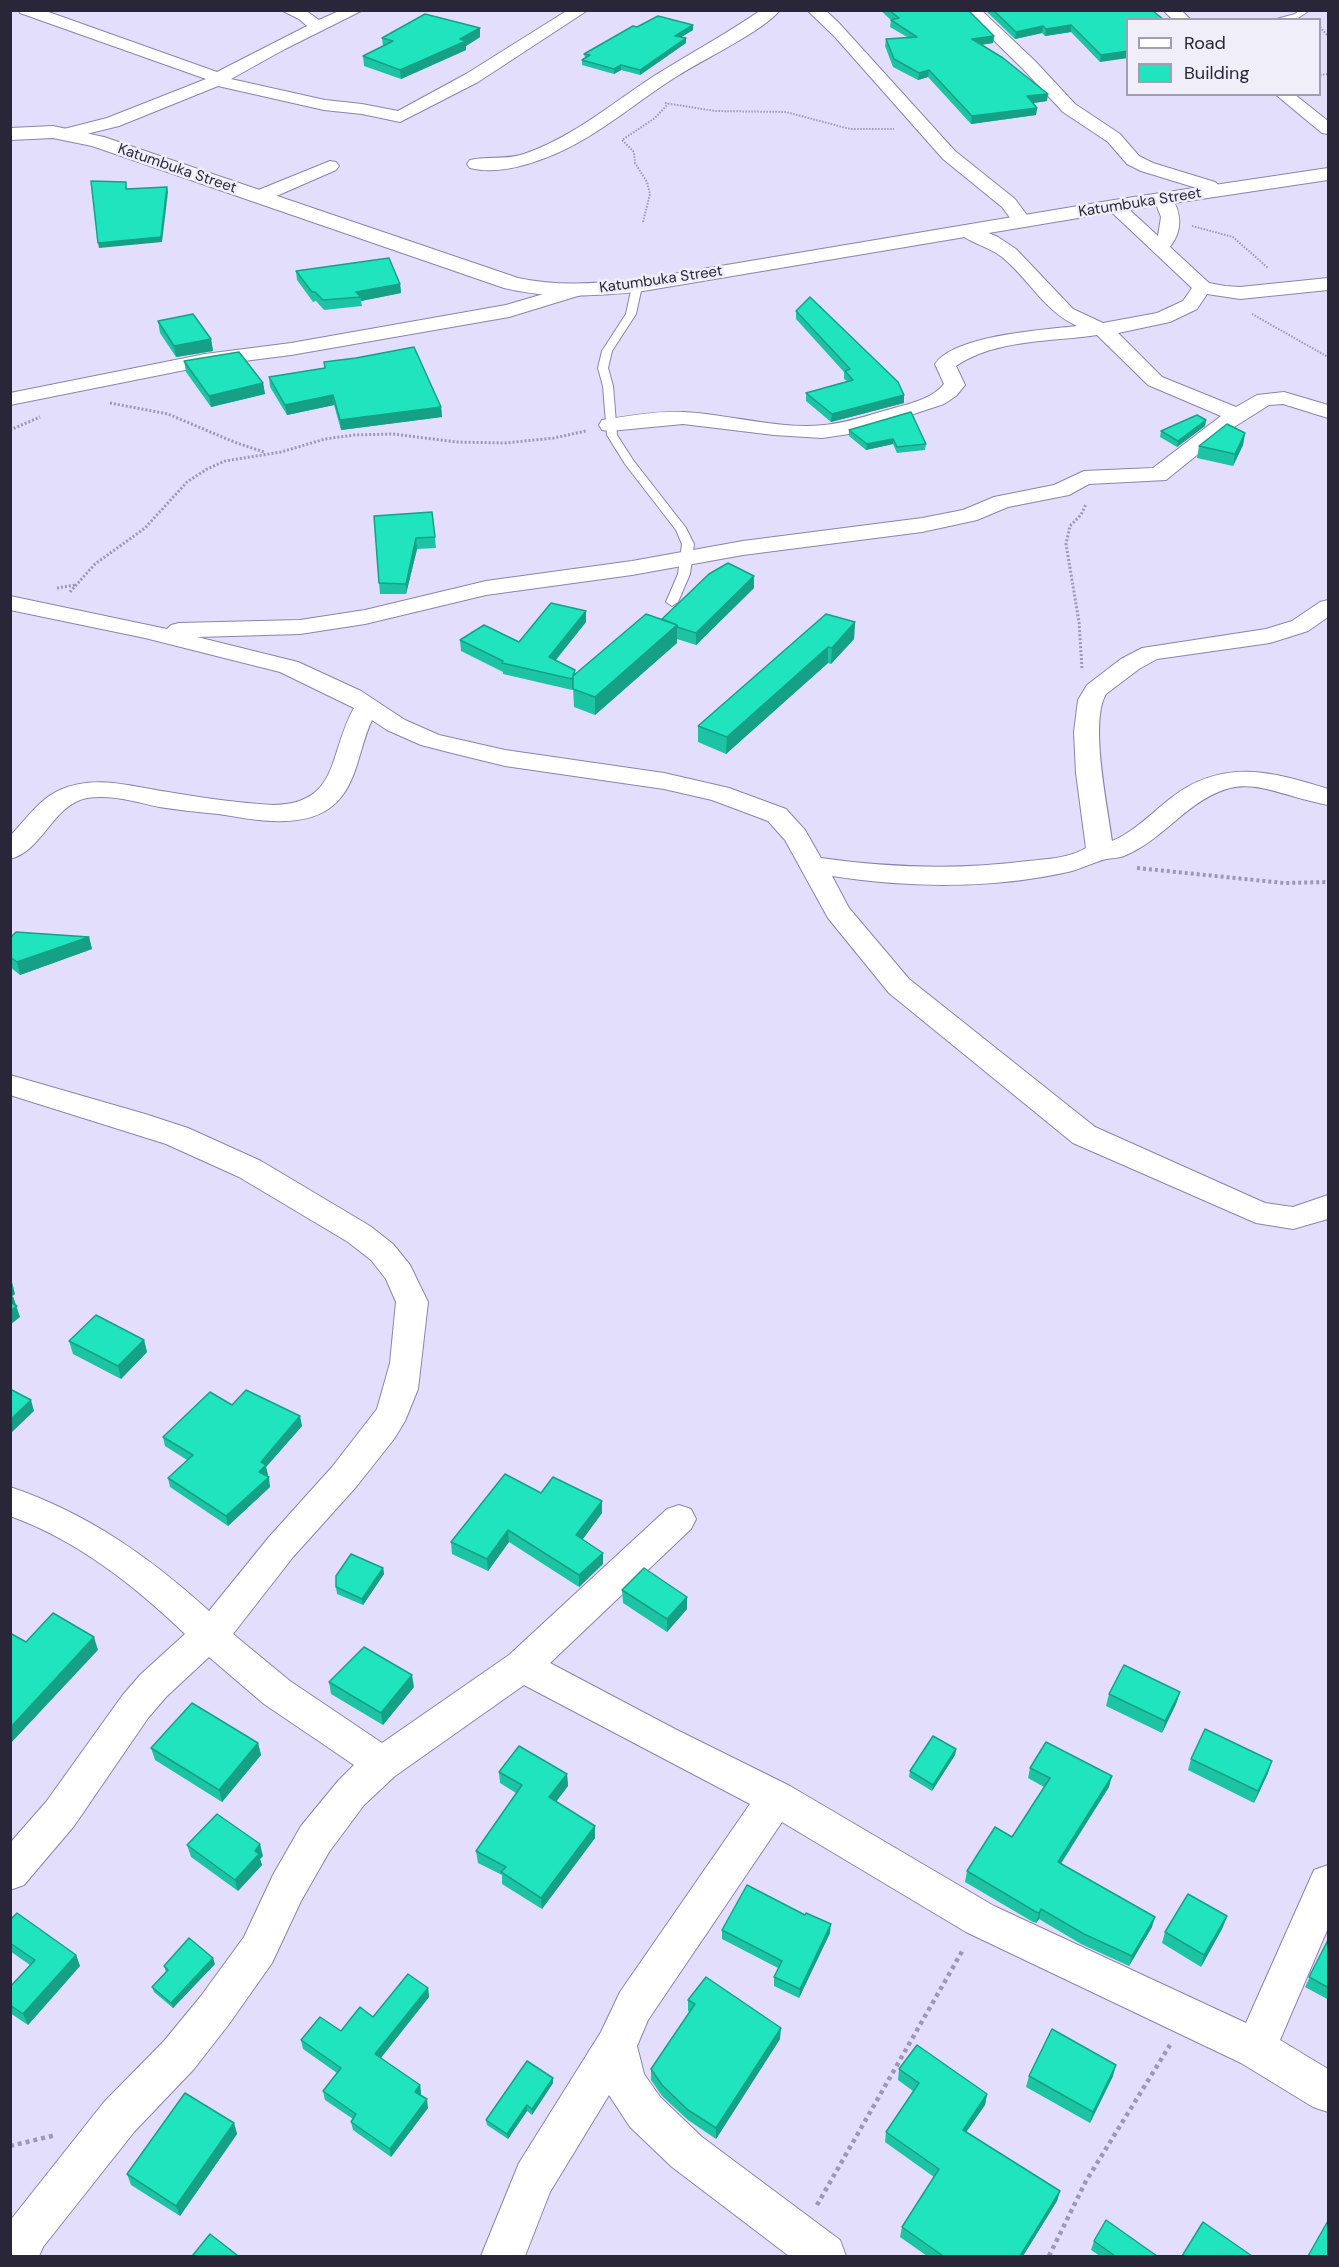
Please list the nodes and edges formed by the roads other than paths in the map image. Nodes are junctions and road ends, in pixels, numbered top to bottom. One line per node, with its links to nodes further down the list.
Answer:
1 (26, 10): 11 (street)
2 (289, 10): 10 (street)
3 (356, 10): 10 (street)
4 (580, 10): 11 (street)
5 (772, 10): 16 (street)
6 (815, 10): 23 (street)
7 (971, 10): 19 (street)
8 (1305, 10): 9 (lane)
9 (1285, 18)
10 (318, 28): 11 (street)
11 (223, 76): 15 (street)
12 (1286, 96): 13 (street)
13 (1329, 129)
14 (10, 134): 15 (main road, Katumbuka Street)
15 (66, 134): 20 (main road, Katumbuka Street)
16 (476, 164)
17 (330, 166): 20 (street)
18 (1329, 174): 19 (main road, Katumbuka Street)
19 (1216, 191): 21 (main road, Katumbuka Street)
20 (258, 197): 28 (main road, Katumbuka Street)
21 (1163, 199): 22 (main road, Katumbuka Street); 25 (street)
22 (1114, 206): 23 (main road, Katumbuka Street); 25 (street)
23 (1023, 222): 24 (main road, Katumbuka Street)
24 (967, 231): 27 (main road, Katumbuka Street); 31 (street)
25 (1161, 247): 29 (street)
26 (1320, 285): 29 (street)
27 (637, 286): 30 (main road, Katumbuka Street); 35 (lane)
28 (539, 289): 30 (main road, Katumbuka Street); 32 (street)
29 (1209, 289): 31 (street)
30 (574, 291): 32 (street)
31 (1103, 330): 34 (street); 35 (street)
32 (10, 398)
33 (1329, 412): 34 (street)
34 (1236, 415): 36 (street)
35 (610, 425): 36 (lane)
36 (687, 558): 37 (lane); 40 (street)
37 (672, 602)
38 (10, 603): 40 (street)
39 (1329, 607): 44 (street)
40 (145, 632): 41 (street)
41 (367, 707): 43 (street); 45 (street)
42 (1329, 797): 44 (street)
43 (10, 851)
44 (1100, 851): 45 (street)
45 (814, 865): 47 (street)
46 (10, 1085): 50 (street)
47 (1329, 1206)
48 (10, 1501): 50 (street)
49 (679, 1519): 51 (street)
50 (210, 1634): 52 (street); 54 (street)
51 (522, 1666): 52 (street); 53 (street)
52 (382, 1764): 60 (street)
53 (776, 1798): 56 (street); 57 (street)
54 (10, 1872)
55 (1329, 1883): 57 (street)
56 (616, 2046): 59 (street); 61 (street)
57 (1256, 2049): 58 (street)
58 (1329, 2092)
59 (811, 2247)
60 (16, 2256)
61 (502, 2256)

